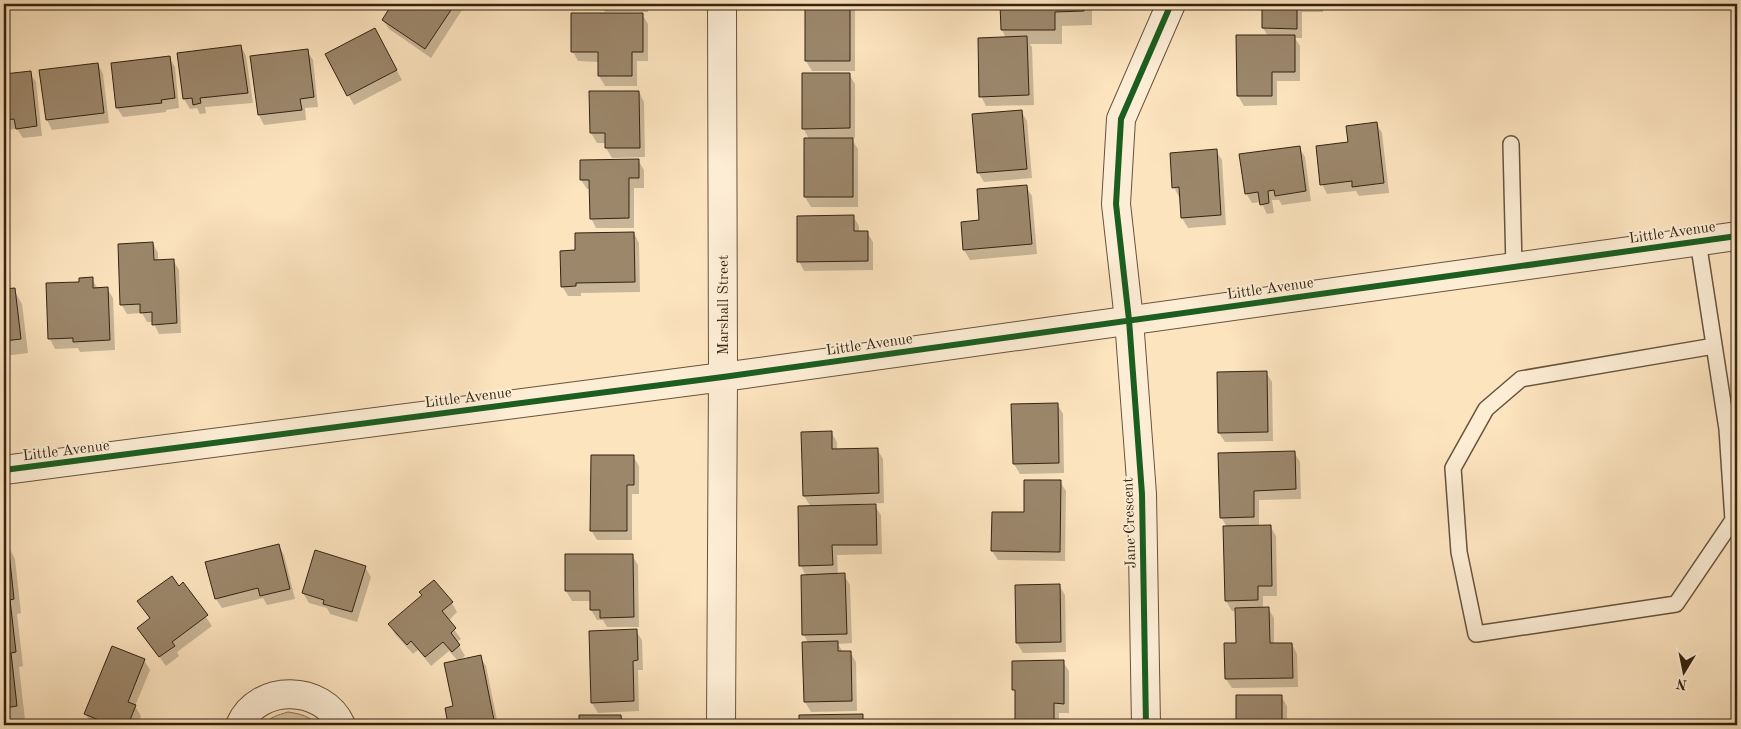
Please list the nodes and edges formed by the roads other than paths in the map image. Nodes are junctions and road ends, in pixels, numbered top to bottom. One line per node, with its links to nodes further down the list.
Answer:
1 (722, 4): 9 (street, Marshall Street)
2 (1171, 4): 7 (street, Jane Crescent)
3 (1511, 144): 6 (lane)
4 (1737, 236): 5 (street, Little Avenue)
5 (1698, 241): 6 (street, Little Avenue); 8 (lane)
6 (1514, 267): 7 (street, Little Avenue)
7 (1129, 320): 9 (street, Little Avenue); 15 (street, Jane Crescent)
8 (1714, 346): 11 (lane); 11 (lane)
9 (723, 377): 10 (street, Little Avenue); 14 (street, Marshall Street)
10 (4, 470)
11 (1735, 520)
12 (240, 725): 13 (street)
13 (341, 725)
14 (721, 725)
15 (1146, 725)

